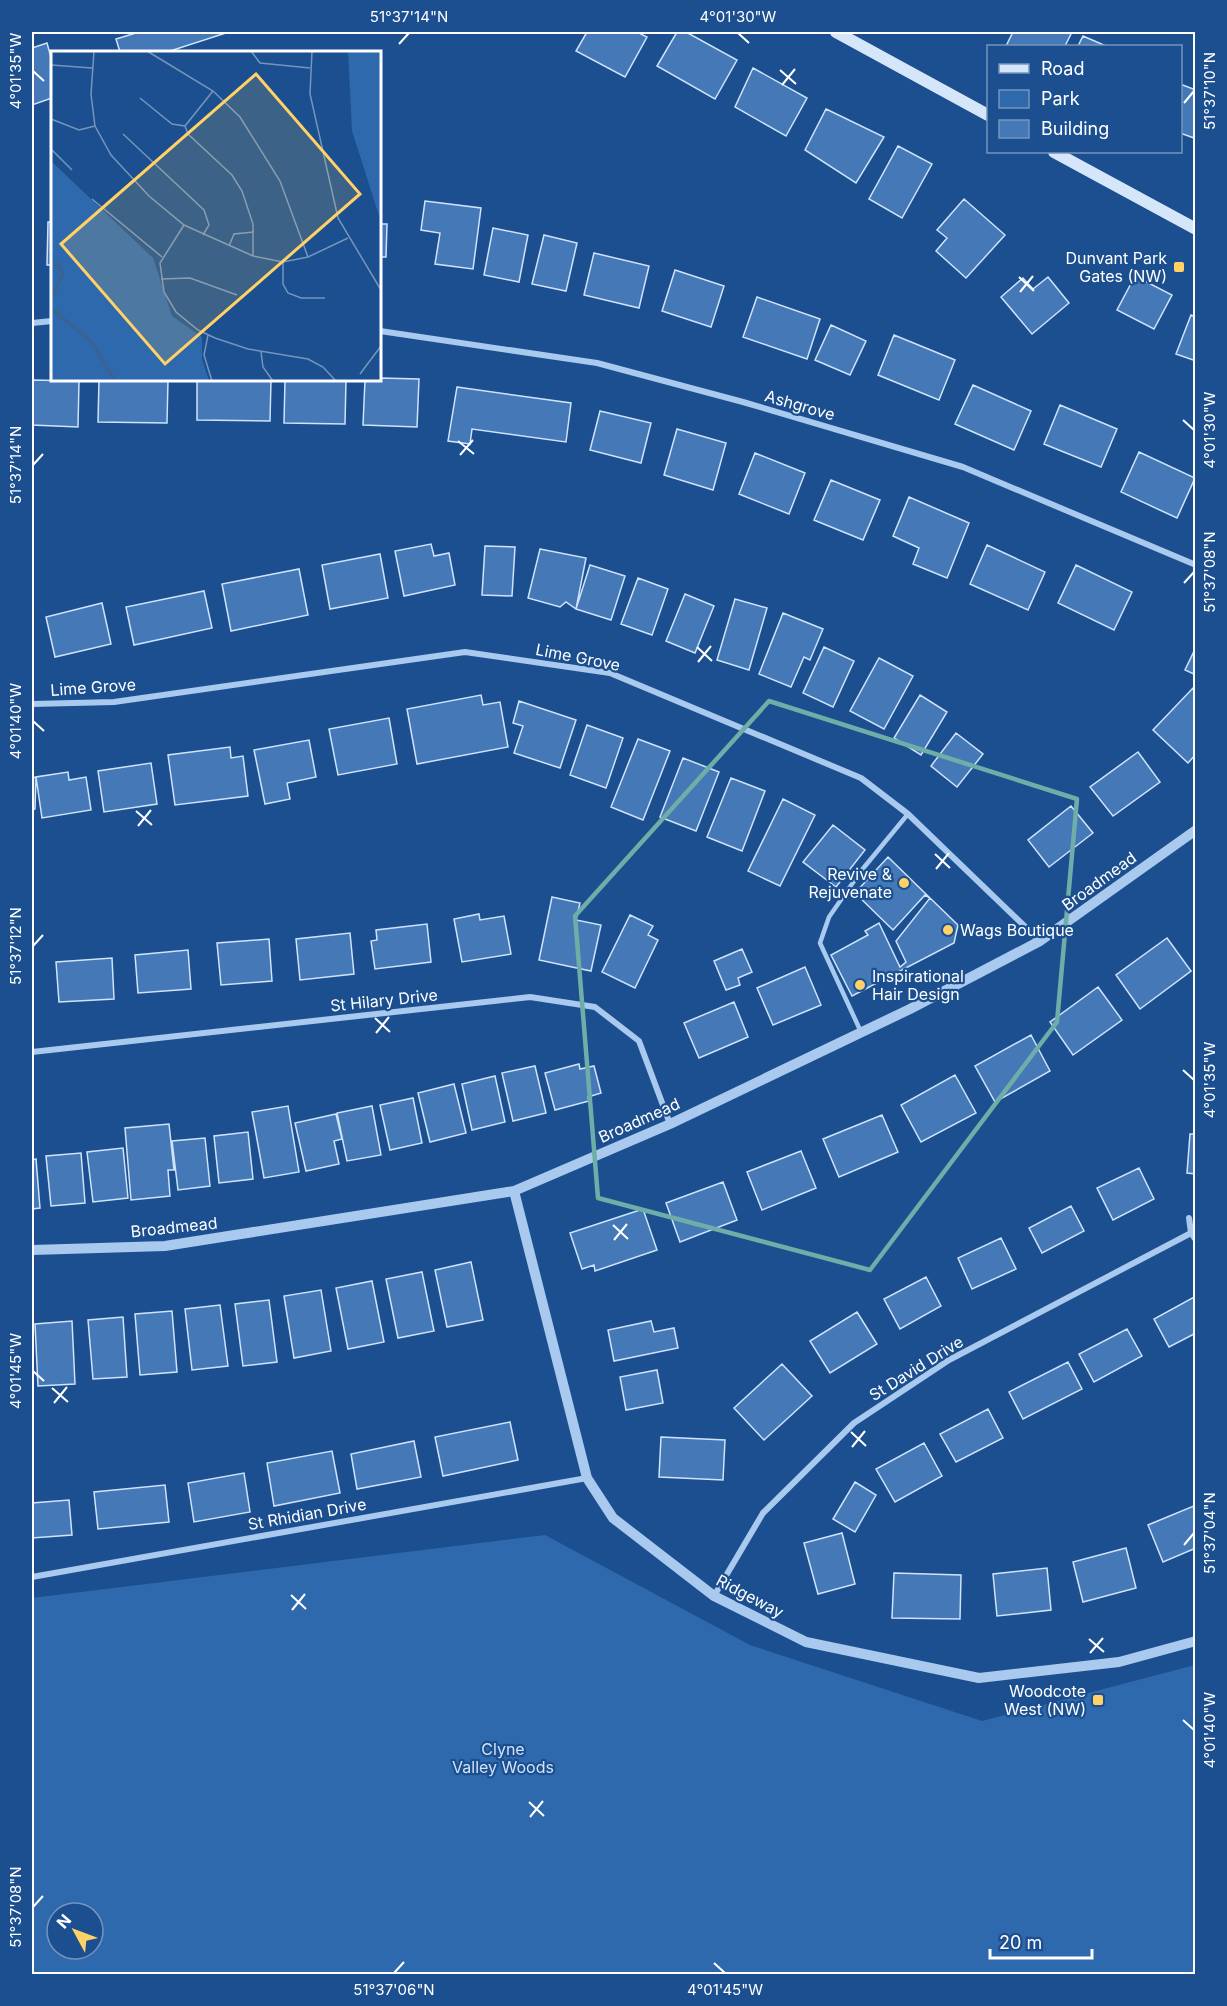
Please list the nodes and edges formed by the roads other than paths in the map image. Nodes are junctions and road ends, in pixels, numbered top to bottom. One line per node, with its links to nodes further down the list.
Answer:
1 (836, 32): 2 (main road)
2 (987, 114)
3 (1056, 153): 4 (main road)
4 (1196, 229)
5 (51, 321): 6 (street)
6 (32, 323)
7 (381, 331): 8 (street, Ashgrove)
8 (1196, 565)
9 (32, 705): 10 (street, Lime Grove)
10 (908, 814): 12 (street, Lime Grove); 13 (lane)
11 (1196, 830): 12 (street, Broadmead)
12 (1040, 941): 13 (street, Broadmead)
13 (861, 1032): 15 (street, Broadmead)
14 (32, 1052): 15 (street, St Hilary Drive)
15 (670, 1124): 16 (street, Broadmead)
16 (514, 1191): 20 (street, Broadmead); 21 (street, Ridgeway)
17 (1188, 1218): 18 (street)
18 (1191, 1233): 19 (street); 23 (street, St David Drive)
19 (1196, 1239)
20 (32, 1250)
21 (587, 1478): 22 (street, St Rhidian Drive); 23 (street, Ridgeway)
22 (32, 1576)
23 (714, 1596): 24 (street, Ridgeway)
24 (1196, 1641)

